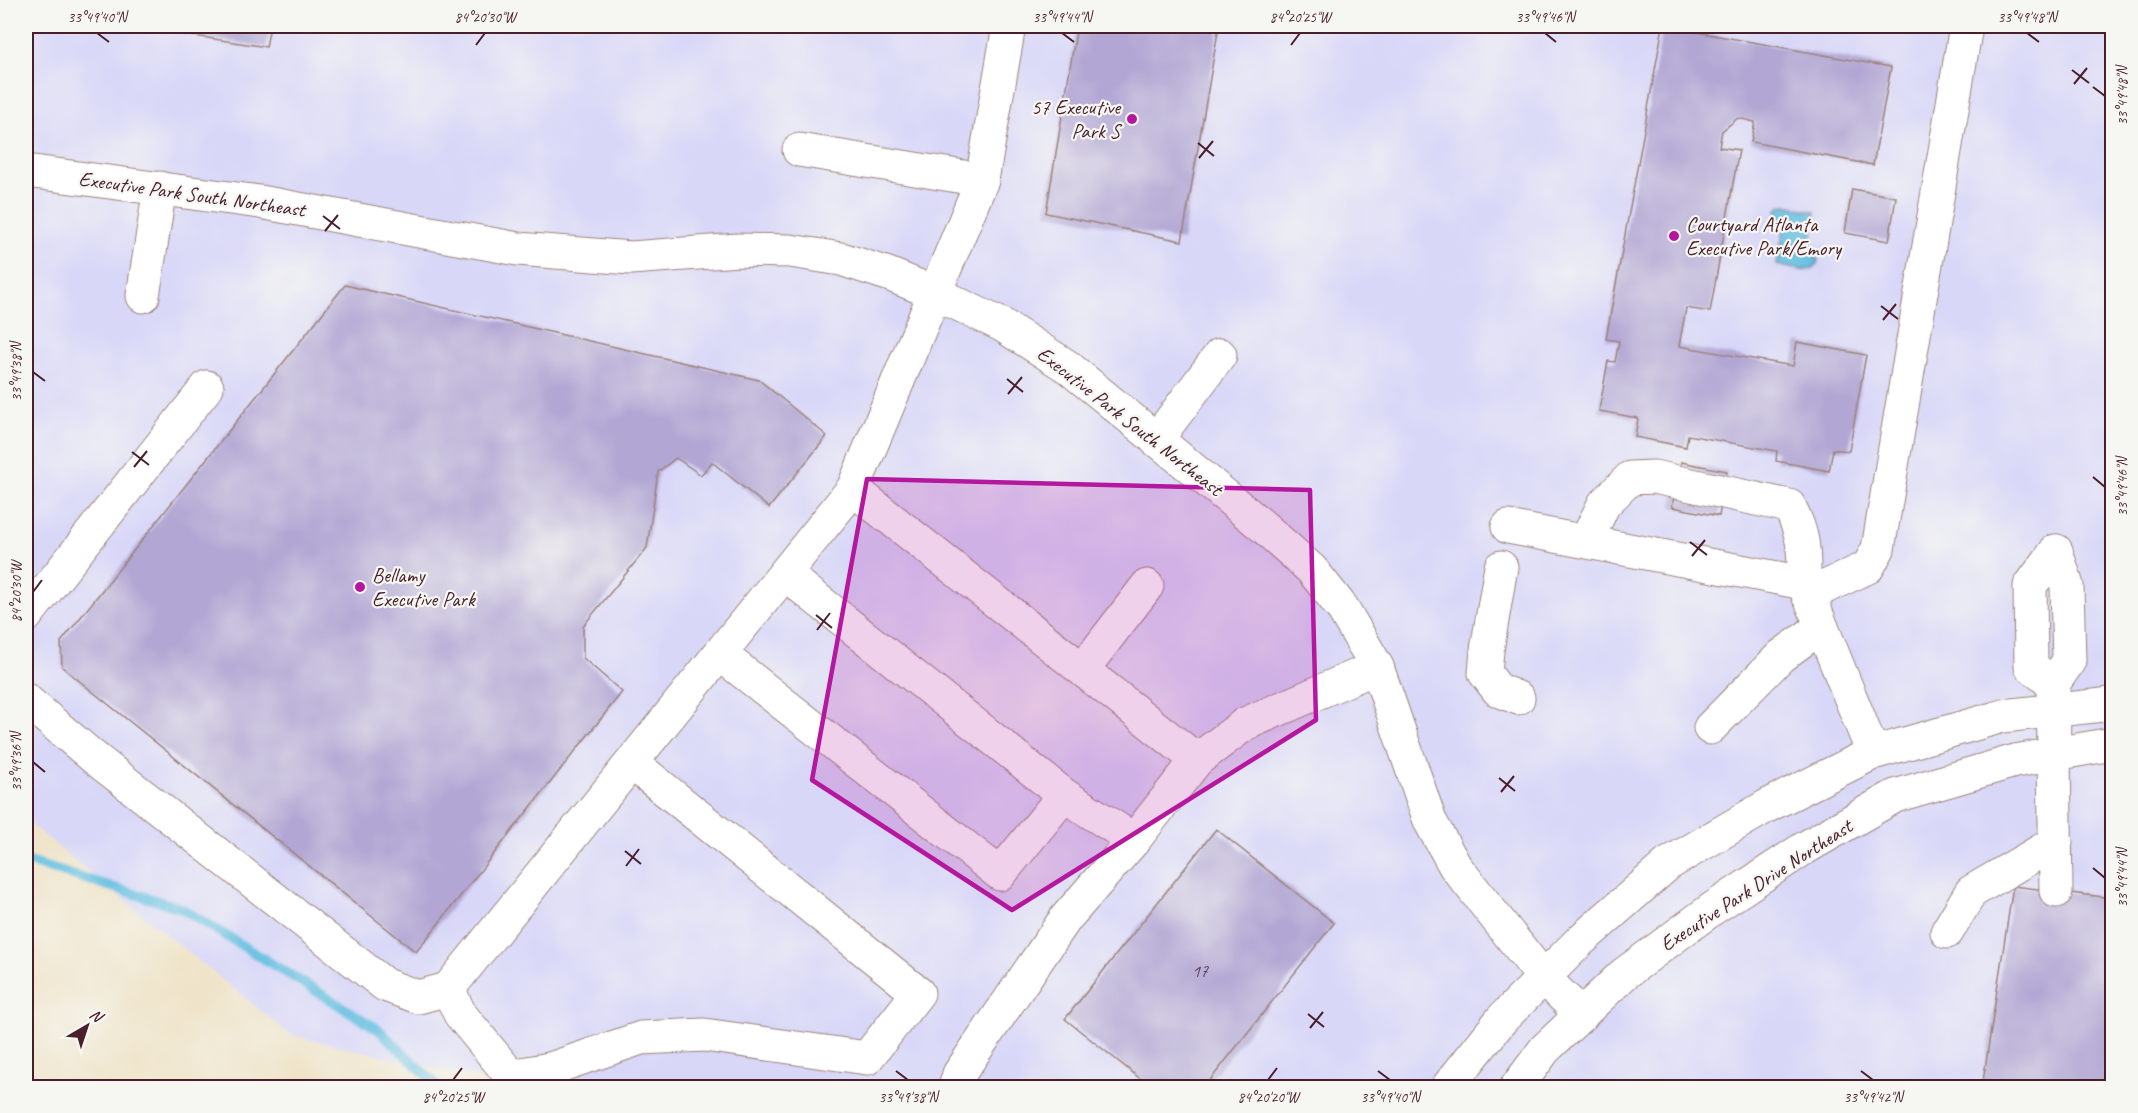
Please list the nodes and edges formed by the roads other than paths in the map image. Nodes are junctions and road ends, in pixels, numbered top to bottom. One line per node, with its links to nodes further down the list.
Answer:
1 (1009, 26): 5 (street)
2 (1966, 26): 18 (street)
3 (799, 150): 5 (street)
4 (26, 171): 6 (street, Executive Park South Northeast)
5 (982, 180): 7 (street)
6 (160, 188): 7 (street, Executive Park South Northeast); 8 (street)
7 (935, 292): 11 (street, Executive Park South Northeast); 12 (street)
8 (143, 296)
9 (1220, 354): 11 (street)
10 (207, 387): 19 (street)
11 (1156, 440): 24 (street, Executive Park South Northeast)
12 (854, 489): 16 (street); 25 (street)
13 (1508, 526): 14 (street)
14 (1586, 542): 18 (street); 18 (street)
15 (1501, 567): 27 (street)
16 (785, 574): 23 (street); 36 (street)
17 (1147, 586): 25 (street)
18 (1806, 589): 22 (street)
19 (26, 616)
20 (2030, 623): 21 (street); 21 (street); 26 (street)
21 (2068, 624): 26 (street)
22 (1821, 627): 30 (street); 32 (street)
23 (720, 654): 35 (street); 36 (street)
24 (1377, 667): 34 (street); 41 (street, Executive Park South Northeast)
25 (1083, 669): 34 (street)
26 (2053, 696): 29 (street); 32 (street); 33 (street)
27 (1518, 698)
28 (26, 700): 42 (street)
29 (2112, 704)
30 (1710, 728)
31 (2112, 744): 33 (street, Executive Park Drive Northeast)
32 (1873, 753): 41 (street)
33 (2055, 754): 38 (street); 43 (street, Executive Park Drive Northeast)
34 (1197, 760): 37 (street)
35 (632, 763): 42 (street); 44 (street)
36 (1064, 795): 37 (street)
37 (1134, 840): 45 (street)
38 (2056, 842): 39 (street); 40 (street)
39 (2056, 891)
40 (1947, 932)
41 (1543, 977): 43 (street, Executive Park South Northeast); 46 (street)
42 (448, 989): 44 (street)
43 (1582, 1015): 47 (street, Executive Park Drive Northeast)
44 (552, 1078)
45 (955, 1088)
46 (1447, 1088)
47 (1516, 1088)

